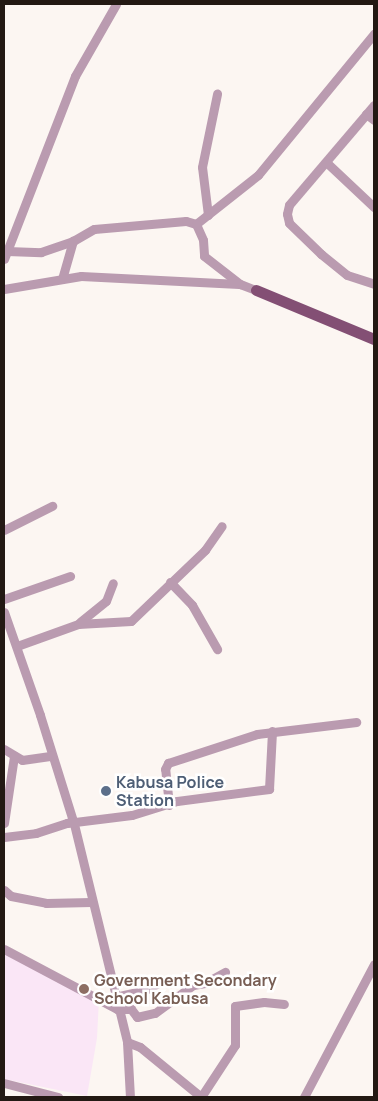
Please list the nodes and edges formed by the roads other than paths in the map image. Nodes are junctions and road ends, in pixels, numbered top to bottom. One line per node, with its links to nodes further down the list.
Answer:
1 (116, 4): 11 (street)
2 (374, 34): 9 (street)
3 (217, 94): 9 (street)
4 (374, 105): 5 (street)
5 (366, 114): 6 (street); 7 (street)
6 (374, 120)
7 (326, 162): 8 (street); 16 (street)
8 (374, 207)
9 (208, 215): 10 (street)
10 (196, 224): 12 (street); 15 (street)
11 (7, 235): 13 (street)
12 (73, 241): 13 (street); 14 (street)
13 (5, 255)
14 (62, 279): 15 (street); 17 (street)
15 (240, 284): 18 (street)
16 (374, 284)
17 (4, 289)
18 (256, 290): 19 (main road)
19 (374, 339)
20 (52, 506): 22 (street)
21 (222, 526): 24 (street)
22 (4, 530)
23 (70, 576): 26 (street)
24 (170, 582): 28 (street); 30 (street)
25 (114, 583): 28 (street)
26 (4, 599)
27 (4, 612): 29 (street)
28 (78, 624): 29 (street)
29 (17, 646): 34 (street)
30 (217, 649)
31 (356, 722): 32 (street)
32 (272, 731): 35 (street); 35 (street)
33 (7, 749): 34 (street); 36 (street)
34 (52, 756): 37 (street)
35 (169, 805): 37 (street)
36 (4, 823)
37 (74, 824): 38 (street); 40 (street)
38 (4, 837)
39 (4, 890): 40 (street)
40 (91, 902): 45 (street)
41 (4, 948): 47 (street)
42 (374, 964): 53 (street)
43 (225, 972): 47 (street)
44 (160, 982): 45 (street)
45 (114, 997): 47 (street)
46 (284, 1004): 52 (street)
47 (117, 1009): 48 (street)
48 (127, 1042): 51 (street); 52 (street)
49 (4, 1083): 50 (street)
50 (58, 1097)
51 (130, 1097)
52 (201, 1097)
53 (304, 1097)

